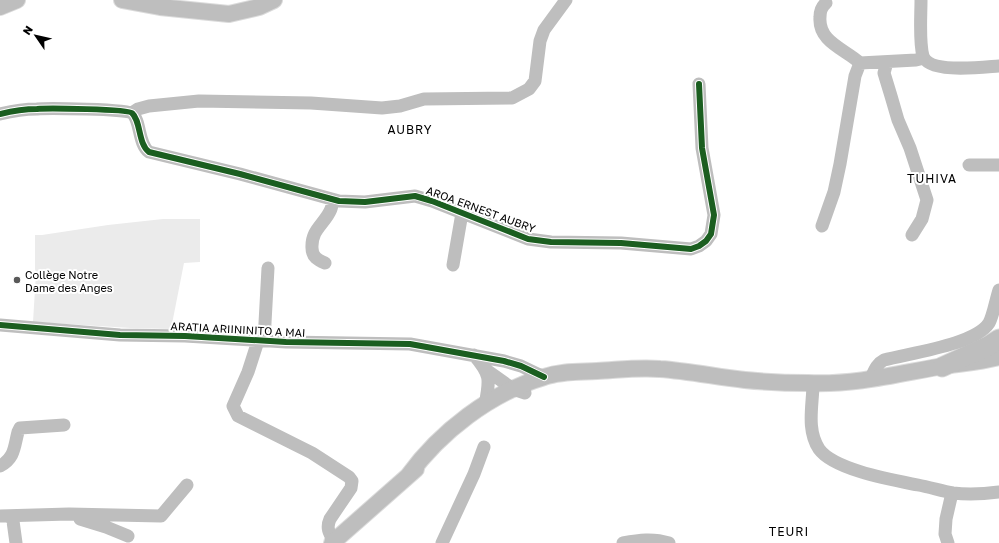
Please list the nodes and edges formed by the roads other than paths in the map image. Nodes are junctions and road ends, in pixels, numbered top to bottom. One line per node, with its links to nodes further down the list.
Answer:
1 (17, 0): 7 (main road)
2 (122, 0): 3 (main road)
3 (274, 0)
4 (566, 0): 13 (street)
5 (921, 0): 8 (street)
6 (826, 3): 10 (street)
7 (0, 7)
8 (924, 58): 9 (street); 11 (street)
9 (887, 62): 10 (street); 20 (street)
10 (860, 63): 19 (street)
11 (999, 66)
12 (699, 84): 18 (street, AROA ERNEST AUBRY)
13 (132, 113): 14 (street); 17 (street, AROA ERNEST AUBRY)
14 (0, 114)
15 (969, 165): 16 (street)
16 (999, 165)
17 (333, 200): 18 (street, AROA ERNEST AUBRY); 21 (street)
18 (462, 213): 22 (street)
19 (822, 226)
20 (912, 235)
21 (326, 263)
22 (453, 265)
23 (268, 268): 27 (street, ARATIA ARIININITO A MAI)
24 (999, 290): 35 (street)
25 (0, 325): 27 (street, ARATIA ARIININITO A MAI)
26 (999, 339): 31 (highway)
27 (261, 341): 29 (street, ARATIA ARIININITO A MAI); 49 (street)
28 (999, 348): 31 (main road)
29 (474, 355): 32 (street); 34 (street, ARATIA ARIININITO A MAI)
30 (999, 357): 31 (main road)
31 (942, 366): 35 (main road)
32 (486, 369): 37 (street); 38 (street)
33 (598, 371): 34 (main road); 36 (main road); 37 (main road)
34 (544, 377): 37 (main road)
35 (870, 380): 36 (main road)
36 (813, 383): 44 (street)
37 (519, 391): 38 (main road); 42 (main road)
38 (484, 405): 42 (main road)
39 (64, 425): 41 (street)
40 (484, 447): 51 (street)
41 (0, 466)
42 (408, 476): 49 (main road)
43 (187, 485): 46 (street)
44 (952, 492): 45 (street); 54 (street)
45 (999, 492)
46 (58, 514): 47 (street); 48 (street)
47 (5, 516): 50 (street)
48 (128, 536)
49 (333, 542)
50 (16, 543)
51 (442, 543)
52 (623, 543): 53 (street)
53 (669, 543)
54 (948, 543)

